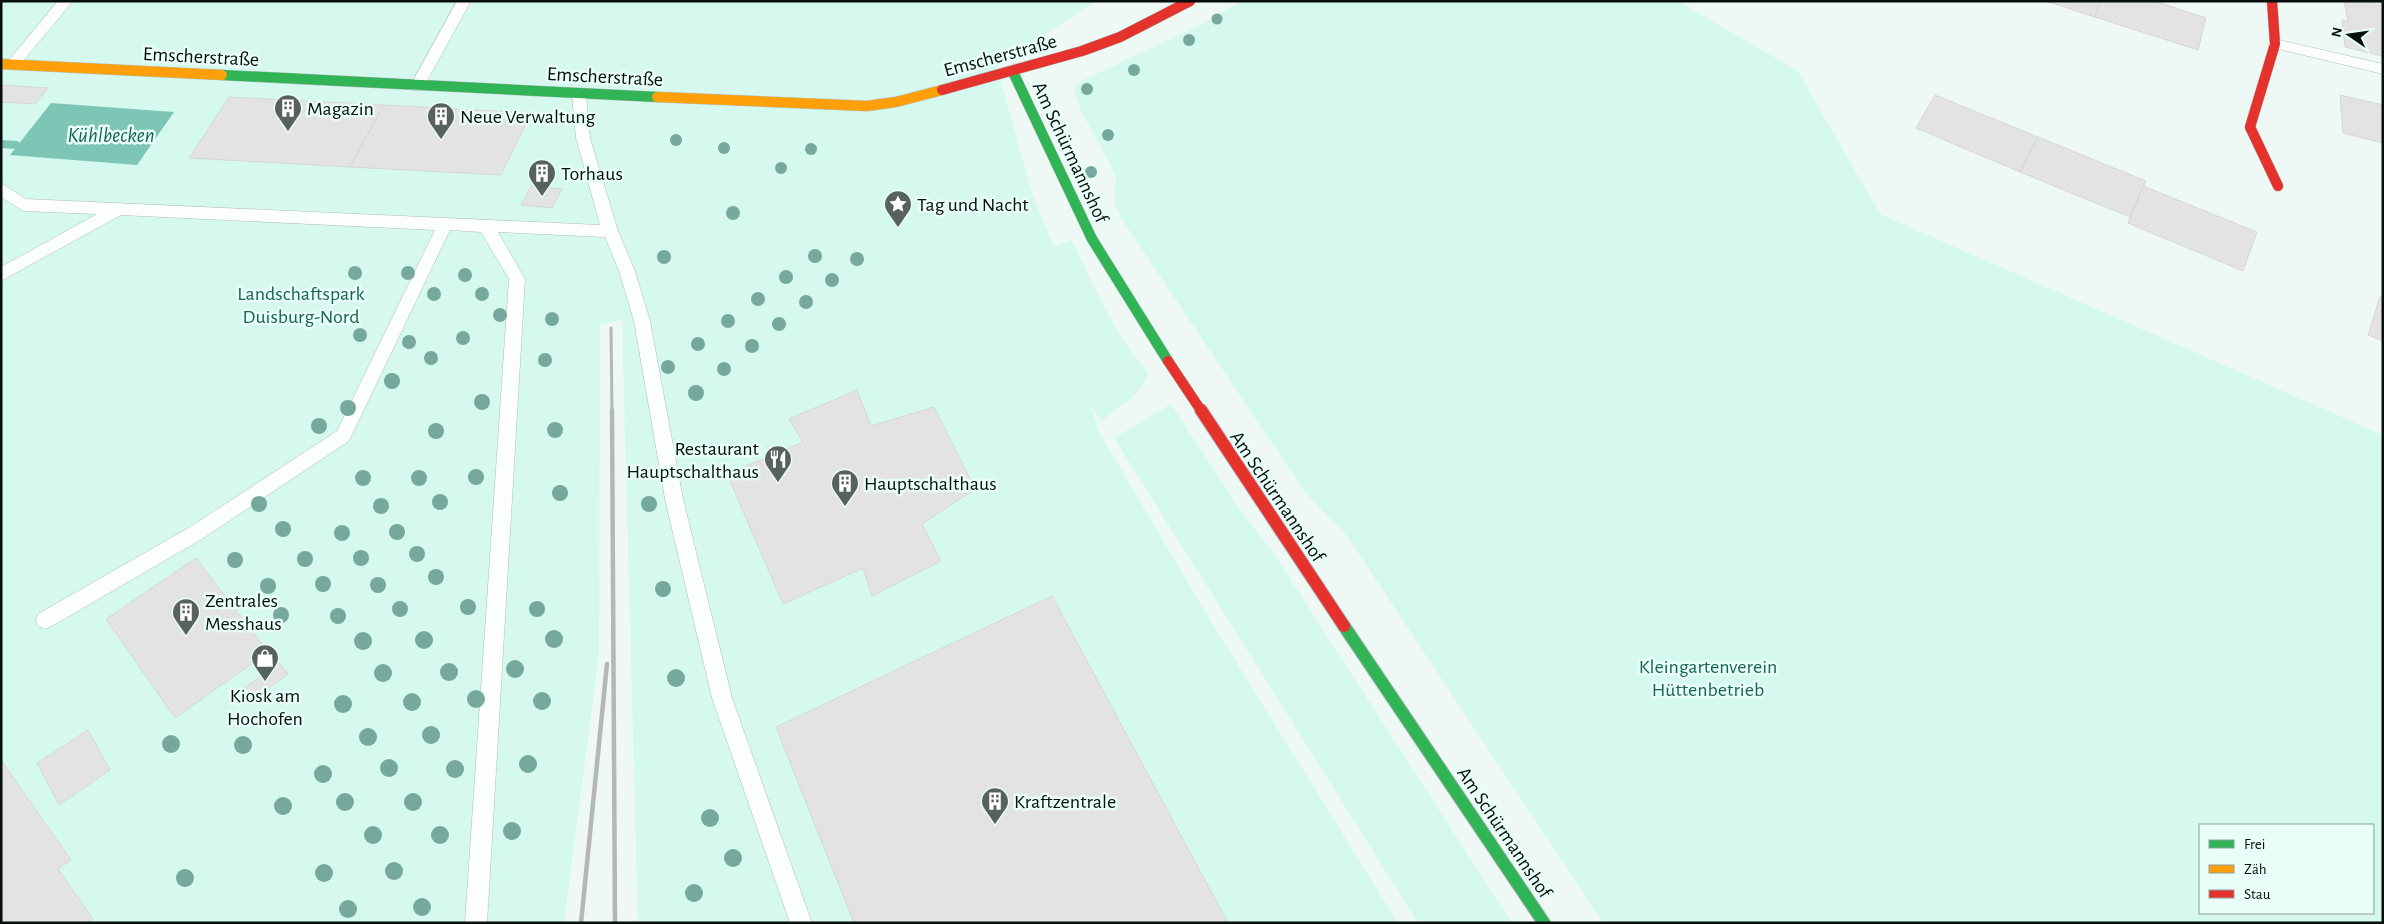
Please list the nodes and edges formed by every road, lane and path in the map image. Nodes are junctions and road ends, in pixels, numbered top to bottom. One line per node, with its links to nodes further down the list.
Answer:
1 (66, 1): 6 (lane)
2 (464, 1): 9 (lane)
3 (1190, 1): 8 (street, Emscherstraße)
4 (2272, 1): 5 (street)
5 (2275, 44): 7 (lane); 11 (street)
6 (7, 64): 9 (street, Emscherstraße)
7 (2383, 69)
8 (1013, 72): 10 (street, Emscherstraße); 21 (street, Am Schürmannshof)
9 (418, 86): 10 (street, Emscherstraße)
10 (579, 94): 16 (lane)
11 (2278, 186)
12 (1, 189): 13 (lane)
13 (119, 209): 14 (lane); 17 (lane)
14 (445, 224): 15 (lane); 18 (lane)
15 (486, 226): 16 (lane); 19 (lane)
16 (610, 231): 20 (lane)
17 (1, 275)
18 (45, 620)
19 (476, 923)
20 (801, 923)
21 (1544, 923)

